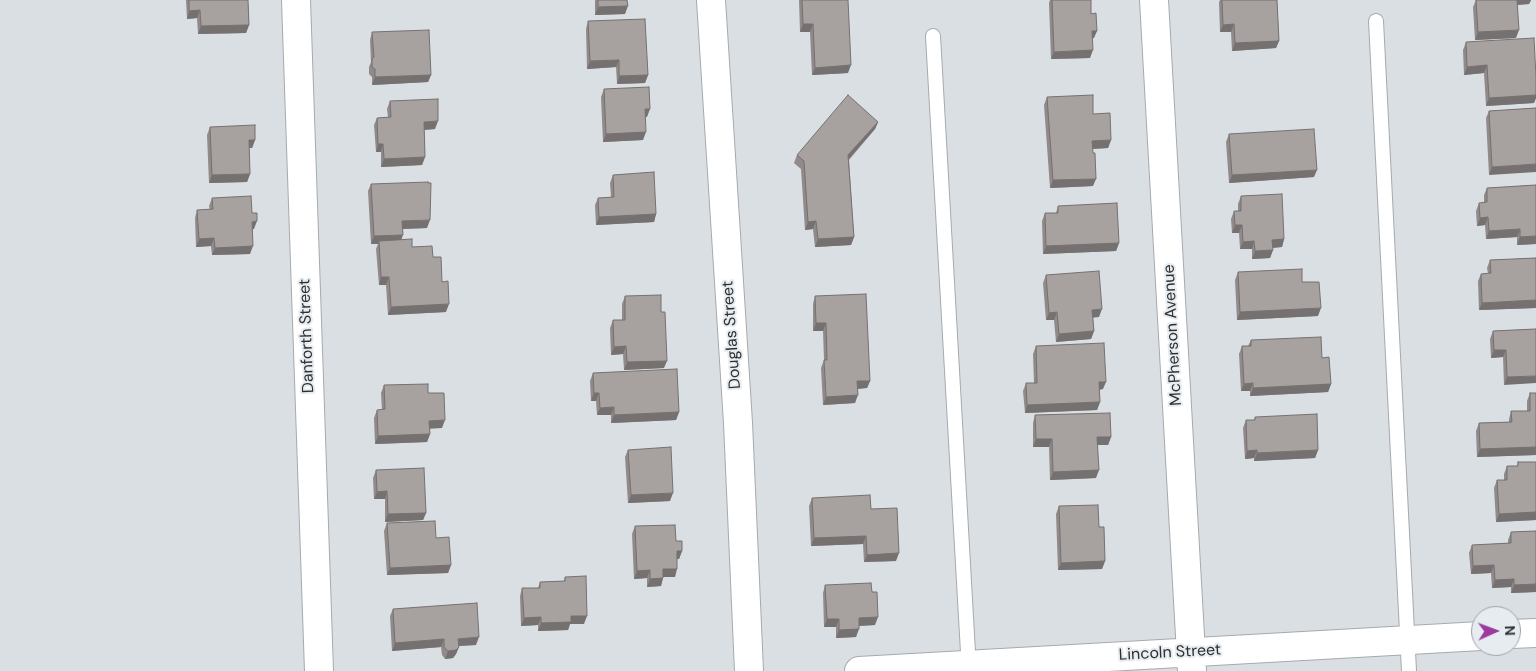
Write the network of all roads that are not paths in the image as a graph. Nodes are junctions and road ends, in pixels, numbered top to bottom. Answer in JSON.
{"nodes":[{"id":1,"x":296,"y":0,"type":"edge"},
{"id":2,"x":711,"y":0,"type":"edge"},
{"id":3,"x":1154,"y":0,"type":"edge"},
{"id":4,"x":1376,"y":21,"type":"dead end"},
{"id":5,"x":933,"y":36,"type":"dead end"},
{"id":6,"x":1536,"y":633,"type":"edge"},
{"id":7,"x":1521,"y":634,"type":"edge"},
{"id":8,"x":1471,"y":637,"type":"edge"},
{"id":9,"x":1408,"y":640,"type":"junction"},
{"id":10,"x":1191,"y":662,"type":"edge"},
{"id":11,"x":969,"y":668,"type":"edge"},
{"id":12,"x":319,"y":671,"type":"edge"},
{"id":13,"x":749,"y":671,"type":"edge"},
{"id":14,"x":859,"y":671,"type":"edge"},
{"id":15,"x":1409,"y":671,"type":"edge"}],
"edges":[{"from":1,"to":12,"type":"street","name":"Danforth Street"},
{"from":2,"to":13,"type":"street","name":"Douglas Street"},
{"from":3,"to":10,"type":"street","name":"McPherson Avenue"},
{"from":4,"to":9,"type":"lane"},
{"from":5,"to":11,"type":"lane"},
{"from":6,"to":7,"type":"street"},
{"from":8,"to":9,"type":"street","name":"Lincoln Street"},
{"from":9,"to":10,"type":"street","name":"Lincoln Street"},
{"from":9,"to":15,"type":"lane"},
{"from":10,"to":11,"type":"street","name":"Lincoln Street"},
{"from":11,"to":14,"type":"street","name":"Lincoln Street"}]}
